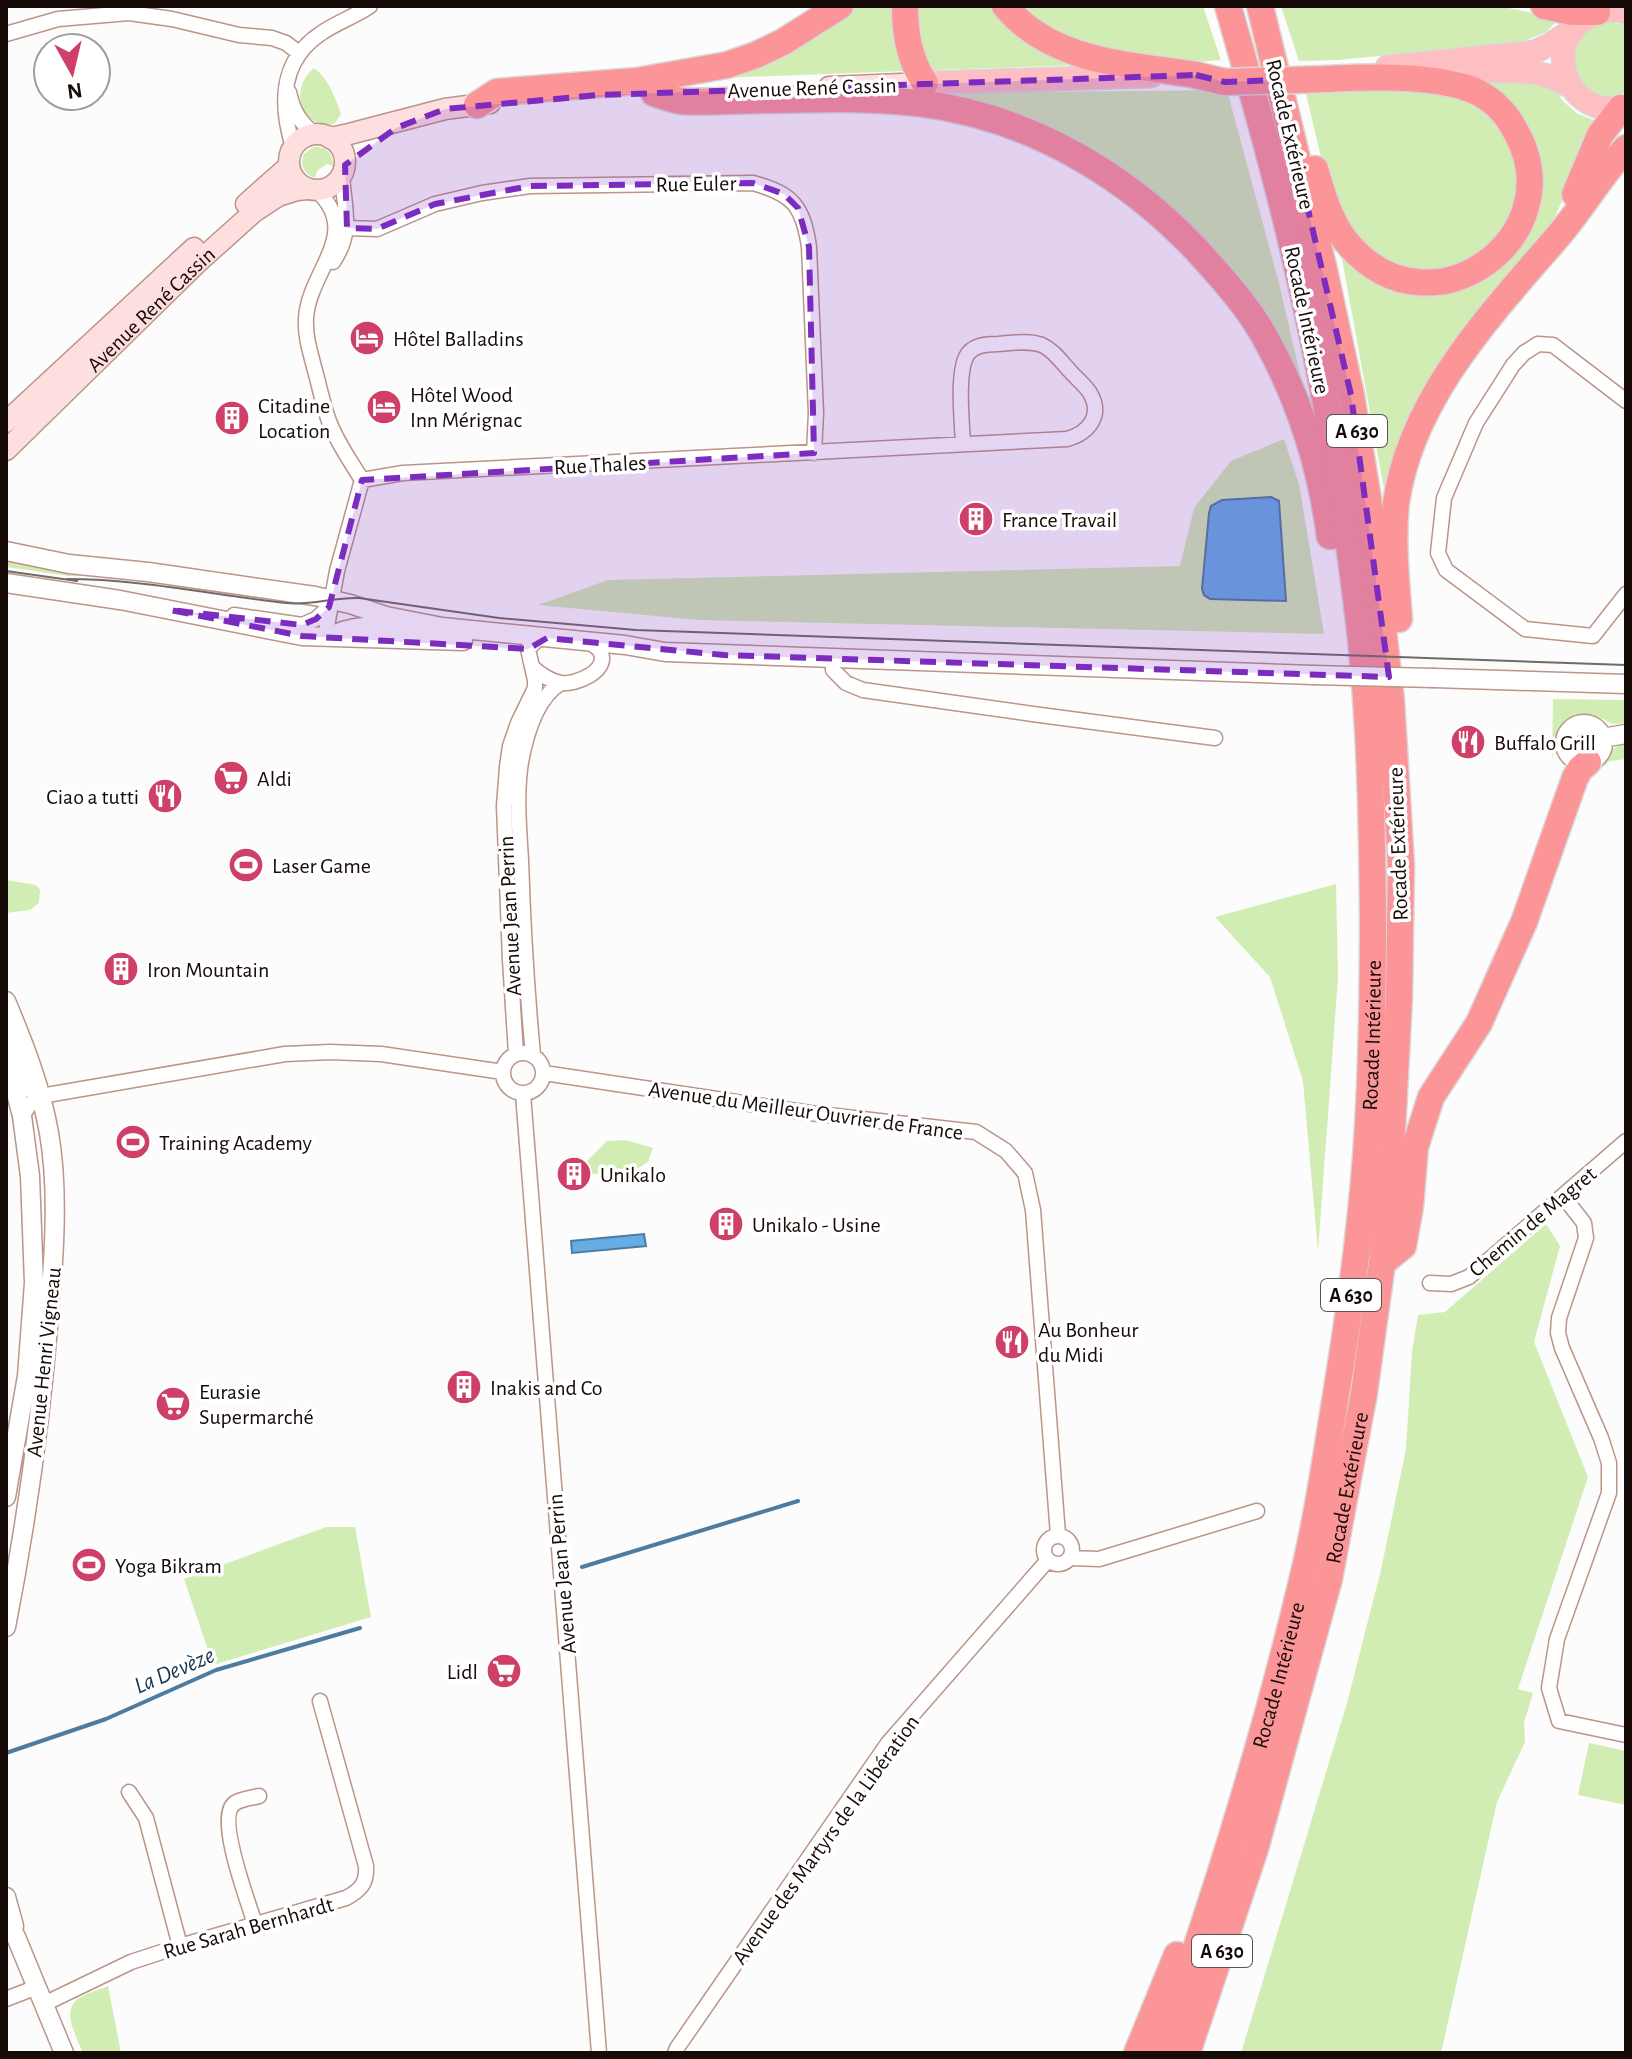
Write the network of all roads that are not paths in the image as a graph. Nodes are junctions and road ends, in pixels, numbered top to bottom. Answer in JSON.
{"nodes":[{"id":1,"x":370,"y":6,"type":"edge"},
{"id":2,"x":840,"y":6,"type":"edge"},
{"id":3,"x":905,"y":6,"type":"edge"},
{"id":4,"x":1005,"y":6,"type":"edge"},
{"id":5,"x":1216,"y":6,"type":"edge"},
{"id":6,"x":1228,"y":6,"type":"edge"},
{"id":7,"x":1544,"y":6,"type":"edge"},
{"id":8,"x":1261,"y":8,"type":"edge"},
{"id":9,"x":1610,"y":10,"type":"edge"},
{"id":10,"x":1571,"y":31,"type":"junction"},
{"id":11,"x":6,"y":34,"type":"edge"},
{"id":12,"x":299,"y":53,"type":"junction"},
{"id":13,"x":1409,"y":66,"type":"junction"},
{"id":14,"x":1326,"y":74,"type":"junction"},
{"id":15,"x":1196,"y":75,"type":"junction"},
{"id":16,"x":289,"y":76,"type":"junction"},
{"id":17,"x":925,"y":83,"type":"junction"},
{"id":18,"x":1571,"y":87,"type":"junction"},
{"id":19,"x":654,"y":93,"type":"junction"},
{"id":20,"x":477,"y":105,"type":"junction"},
{"id":21,"x":1623,"y":107,"type":"edge"},
{"id":22,"x":429,"y":112,"type":"junction"},
{"id":23,"x":323,"y":136,"type":"junction"},
{"id":24,"x":1626,"y":148,"type":"edge"},
{"id":25,"x":291,"y":157,"type":"junction"},
{"id":26,"x":344,"y":170,"type":"junction"},
{"id":27,"x":1274,"y":171,"type":"junction"},
{"id":28,"x":312,"y":189,"type":"junction"},
{"id":29,"x":347,"y":228,"type":"junction"},
{"id":30,"x":1548,"y":248,"type":"junction"},
{"id":31,"x":317,"y":281,"type":"junction"},
{"id":32,"x":1626,"y":401,"type":"edge"},
{"id":33,"x":6,"y":422,"type":"edge"},
{"id":34,"x":963,"y":444,"type":"junction"},
{"id":35,"x":6,"y":450,"type":"edge"},
{"id":36,"x":814,"y":453,"type":"junction"},
{"id":37,"x":362,"y":480,"type":"junction"},
{"id":38,"x":6,"y":551,"type":"edge"},
{"id":39,"x":6,"y":583,"type":"edge"},
{"id":40,"x":1626,"y":594,"type":"edge"},
{"id":41,"x":330,"y":603,"type":"junction"},
{"id":42,"x":170,"y":610,"type":"junction"},
{"id":43,"x":442,"y":627,"type":"junction"},
{"id":44,"x":325,"y":637,"type":"junction"},
{"id":45,"x":547,"y":638,"type":"junction"},
{"id":46,"x":596,"y":648,"type":"junction"},
{"id":47,"x":530,"y":658,"type":"junction"},
{"id":48,"x":833,"y":659,"type":"junction"},
{"id":49,"x":561,"y":683,"type":"junction"},
{"id":50,"x":1626,"y":684,"type":"edge"},
{"id":51,"x":1366,"y":702,"type":"junction"},
{"id":52,"x":1626,"y":734,"type":"edge"},
{"id":53,"x":1215,"y":738,"type":"dead end"},
{"id":54,"x":1602,"y":738,"type":"junction"},
{"id":55,"x":1588,"y":762,"type":"junction"},
{"id":56,"x":513,"y":773,"type":"junction"},
{"id":57,"x":1401,"y":865,"type":"junction"},
{"id":58,"x":6,"y":1001,"type":"edge"},
{"id":59,"x":6,"y":1037,"type":"edge"},
{"id":60,"x":516,"y":1054,"type":"junction"},
{"id":61,"x":533,"y":1055,"type":"junction"},
{"id":62,"x":6,"y":1056,"type":"edge"},
{"id":63,"x":503,"y":1072,"type":"junction"},
{"id":64,"x":544,"y":1073,"type":"junction"},
{"id":65,"x":523,"y":1094,"type":"junction"},
{"id":66,"x":41,"y":1096,"type":"junction"},
{"id":67,"x":22,"y":1116,"type":"junction"},
{"id":68,"x":1626,"y":1141,"type":"edge"},
{"id":69,"x":1563,"y":1196,"type":"junction"},
{"id":70,"x":1382,"y":1263,"type":"junction"},
{"id":71,"x":1430,"y":1283,"type":"dead end"},
{"id":72,"x":22,"y":1412,"type":"edge"},
{"id":73,"x":6,"y":1497,"type":"edge"},
{"id":74,"x":1257,"y":1511,"type":"dead end"},
{"id":75,"x":1058,"y":1535,"type":"junction"},
{"id":76,"x":1070,"y":1558,"type":"junction"},
{"id":77,"x":1048,"y":1560,"type":"junction"},
{"id":78,"x":6,"y":1627,"type":"edge"},
{"id":79,"x":320,"y":1701,"type":"dead end"},
{"id":80,"x":1626,"y":1735,"type":"edge"},
{"id":81,"x":129,"y":1792,"type":"dead end"},
{"id":82,"x":259,"y":1796,"type":"dead end"},
{"id":83,"x":1255,"y":1849,"type":"junction"},
{"id":84,"x":1221,"y":1873,"type":"junction"},
{"id":85,"x":6,"y":1897,"type":"edge"},
{"id":86,"x":6,"y":1916,"type":"edge"},
{"id":87,"x":255,"y":1924,"type":"junction"},
{"id":88,"x":16,"y":1937,"type":"junction"},
{"id":89,"x":180,"y":1946,"type":"junction"},
{"id":90,"x":40,"y":1996,"type":"junction"},
{"id":91,"x":6,"y":1999,"type":"edge"},
{"id":92,"x":1140,"y":2045,"type":"edge"},
{"id":93,"x":64,"y":2053,"type":"edge"},
{"id":94,"x":599,"y":2053,"type":"edge"},
{"id":95,"x":675,"y":2053,"type":"edge"},
{"id":96,"x":1160,"y":2053,"type":"edge"},
{"id":97,"x":1187,"y":2053,"type":"edge"},
{"id":98,"x":1205,"y":2053,"type":"edge"}],
"edges":[{"from":1,"to":12,"type":"street"},
{"from":2,"to":20,"type":"highway"},
{"from":3,"to":17,"type":"highway"},
{"from":4,"to":15,"type":"highway"},
{"from":5,"to":27,"type":"highway"},
{"from":6,"to":27,"type":"highway","name":"Rocade Intérieure","number":"A 630"},
{"from":7,"to":9,"type":"highway"},
{"from":8,"to":14,"type":"highway"},
{"from":8,"to":57,"type":"highway","name":"Rocade Extérieure","number":"A 630"},
{"from":9,"to":10,"type":"main road"},
{"from":10,"to":13,"type":"main road"},
{"from":10,"to":18,"type":"main road"},
{"from":11,"to":12,"type":"street"},
{"from":12,"to":16,"type":"street"},
{"from":13,"to":14,"type":"main road"},
{"from":13,"to":18,"type":"main road"},
{"from":14,"to":15,"type":"highway","bridge":true},
{"from":15,"to":17,"type":"main road","name":"Avenue René Cassin"},
{"from":16,"to":23,"type":"street"},
{"from":16,"to":25,"type":"street"},
{"from":17,"to":19,"type":"main road","name":"Avenue René Cassin"},
{"from":18,"to":21,"type":"main road"},
{"from":19,"to":20,"type":"main road","name":"Avenue René Cassin"},
{"from":19,"to":51,"type":"highway"},
{"from":20,"to":22,"type":"main road","name":"Avenue René Cassin"},
{"from":21,"to":30,"type":"highway"},
{"from":22,"to":23,"type":"main road","name":"Avenue René Cassin"},
{"from":22,"to":26,"type":"main road","name":"Avenue René Cassin"},
{"from":23,"to":25,"type":"main road"},
{"from":23,"to":26,"type":"main road"},
{"from":24,"to":30,"type":"highway"},
{"from":25,"to":28,"type":"main road"},
{"from":25,"to":33,"type":"main road","name":"Avenue René Cassin"},
{"from":26,"to":28,"type":"main road"},
{"from":26,"to":29,"type":"street"},
{"from":27,"to":51,"type":"highway","name":"Rocade Intérieure","number":"A 630"},
{"from":28,"to":31,"type":"street"},
{"from":28,"to":35,"type":"main road","name":"Avenue René Cassin"},
{"from":29,"to":31,"type":"street"},
{"from":29,"to":36,"type":"street","name":"Rue Euler"},
{"from":30,"to":57,"type":"highway"},
{"from":31,"to":37,"type":"street"},
{"from":32,"to":40,"type":"street"},
{"from":34,"to":34,"type":"street","name":"Rue Thales"},
{"from":34,"to":36,"type":"street","name":"Rue Thales"},
{"from":36,"to":37,"type":"street","name":"Rue Thales"},
{"from":37,"to":41,"type":"street"},
{"from":38,"to":41,"type":"street"},
{"from":39,"to":42,"type":"street"},
{"from":41,"to":42,"type":"street"},
{"from":41,"to":43,"type":"street"},
{"from":41,"to":44,"type":"street"},
{"from":42,"to":44,"type":"street"},
{"from":43,"to":44,"type":"street"},
{"from":43,"to":45,"type":"street"},
{"from":44,"to":47,"type":"street"},
{"from":45,"to":46,"type":"street"},
{"from":45,"to":47,"type":"street"},
{"from":46,"to":47,"type":"street"},
{"from":46,"to":48,"type":"street"},
{"from":46,"to":49,"type":"street","name":"Avenue Jean Perrin"},
{"from":47,"to":49,"type":"street"},
{"from":47,"to":56,"type":"street","name":"Avenue Jean Perrin"},
{"from":48,"to":50,"type":"street","bridge":true},
{"from":48,"to":53,"type":"street"},
{"from":49,"to":56,"type":"street","name":"Avenue Jean Perrin"},
{"from":51,"to":84,"type":"highway","name":"Rocade Intérieure","number":"A 630"},
{"from":52,"to":54,"type":"street"},
{"from":54,"to":55,"type":"street"},
{"from":54,"to":55,"type":"street"},
{"from":55,"to":70,"type":"highway"},
{"from":56,"to":60,"type":"street","name":"Avenue Jean Perrin"},
{"from":56,"to":61,"type":"street","name":"Avenue Jean Perrin"},
{"from":57,"to":70,"type":"highway","name":"Rocade Extérieure","number":"A 630"},
{"from":58,"to":66,"type":"street","name":"Avenue Henri Vigneau"},
{"from":59,"to":66,"type":"street","name":"Avenue Henri Vigneau"},
{"from":60,"to":61,"type":"street"},
{"from":60,"to":63,"type":"street"},
{"from":61,"to":64,"type":"street"},
{"from":62,"to":67,"type":"street","name":"Avenue Henri Vigneau"},
{"from":63,"to":65,"type":"street"},
{"from":63,"to":66,"type":"street"},
{"from":64,"to":65,"type":"street"},
{"from":64,"to":75,"type":"street","name":"Avenue du Meilleur Ouvrier de France"},
{"from":65,"to":94,"type":"street","name":"Avenue Jean Perrin"},
{"from":66,"to":67,"type":"street"},
{"from":66,"to":72,"type":"street","name":"Avenue Henri Vigneau"},
{"from":67,"to":72,"type":"street","name":"Avenue Henri Vigneau"},
{"from":68,"to":69,"type":"street","name":"Chemin de Magret"},
{"from":69,"to":71,"type":"street","name":"Chemin de Magret"},
{"from":69,"to":80,"type":"street"},
{"from":70,"to":83,"type":"highway","name":"Rocade Extérieure","number":"A 630"},
{"from":72,"to":73,"type":"street","name":"Avenue Henri Vigneau"},
{"from":72,"to":78,"type":"street","name":"Avenue Henri Vigneau"},
{"from":74,"to":76,"type":"street"},
{"from":75,"to":76,"type":"street"},
{"from":75,"to":77,"type":"street"},
{"from":76,"to":77,"type":"street"},
{"from":77,"to":95,"type":"street","name":"Avenue des Martyrs de la Libération"},
{"from":79,"to":87,"type":"street","name":"Rue Sarah Bernhardt"},
{"from":81,"to":89,"type":"street"},
{"from":82,"to":87,"type":"street"},
{"from":83,"to":97,"type":"highway","name":"Rocade Extérieure","number":"A 630"},
{"from":83,"to":98,"type":"highway"},
{"from":84,"to":92,"type":"highway"},
{"from":84,"to":96,"type":"highway","name":"Rocade Intérieure","number":"A 630"},
{"from":85,"to":88,"type":"street"},
{"from":86,"to":88,"type":"street"},
{"from":87,"to":89,"type":"street","name":"Rue Sarah Bernhardt"},
{"from":88,"to":90,"type":"street"},
{"from":89,"to":90,"type":"street","name":"Rue Sarah Bernhardt"},
{"from":90,"to":91,"type":"street","name":"Rue Sarah Bernhardt"},
{"from":90,"to":93,"type":"street"}]}
